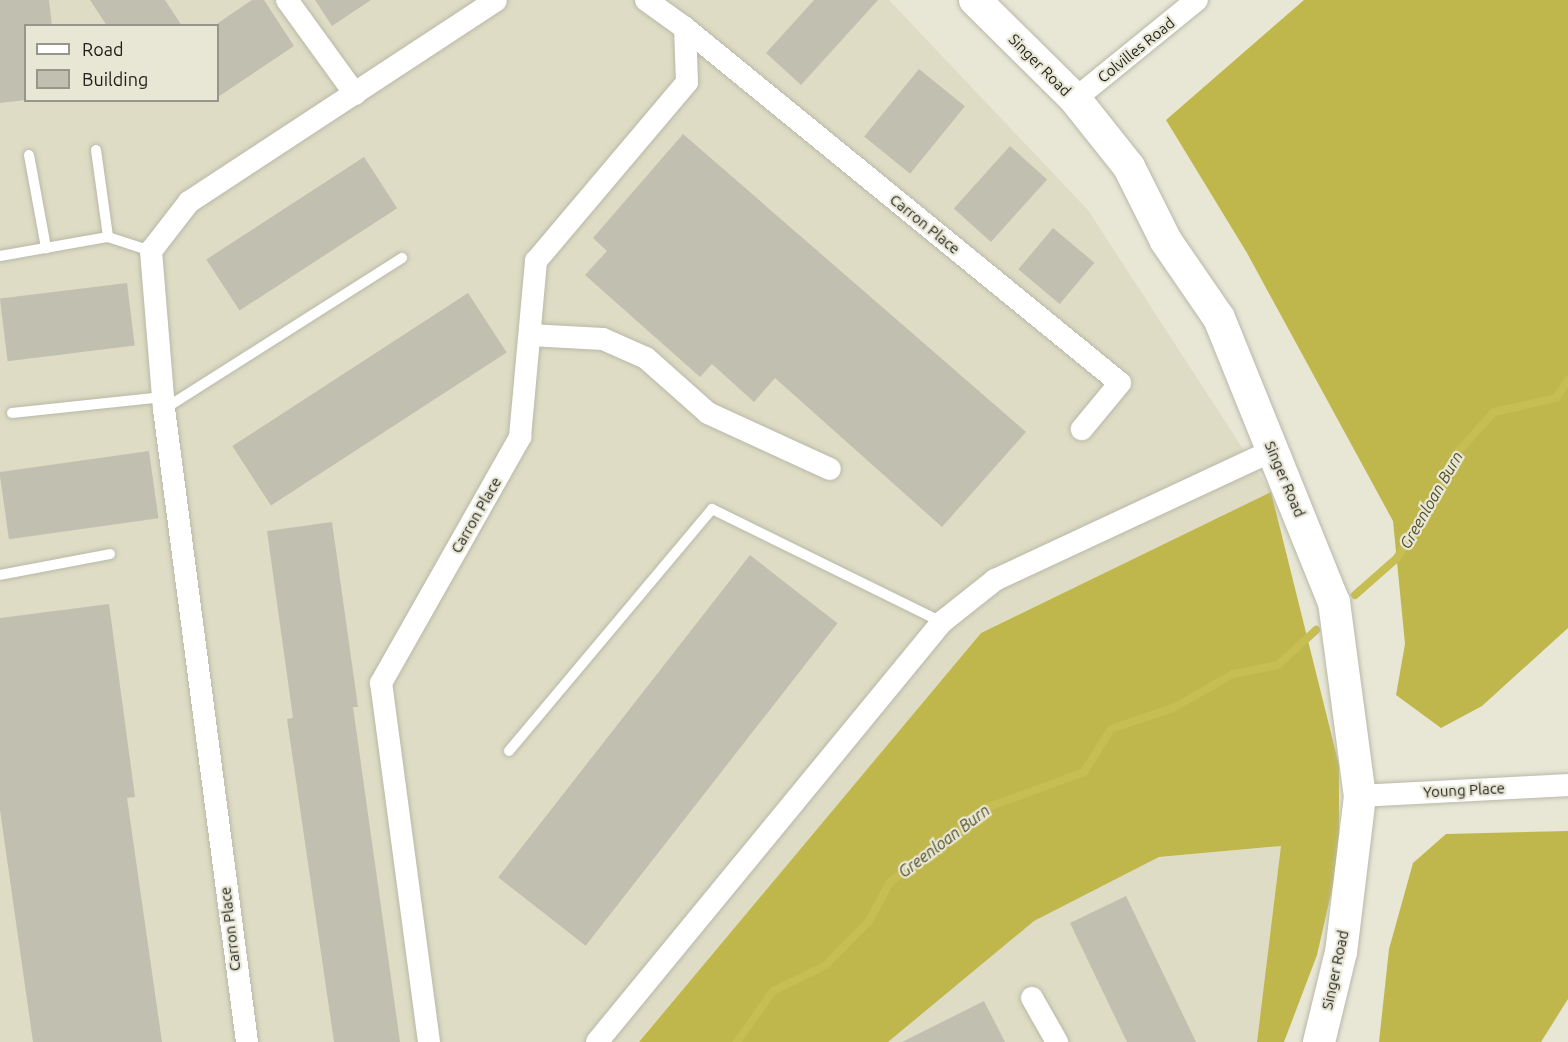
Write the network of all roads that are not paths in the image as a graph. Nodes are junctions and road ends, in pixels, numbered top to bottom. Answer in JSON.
{"nodes":[{"id":1,"x":287,"y":0,"type":"edge"},
{"id":2,"x":496,"y":0,"type":"edge"},
{"id":3,"x":646,"y":0,"type":"edge"},
{"id":4,"x":975,"y":0,"type":"edge"},
{"id":5,"x":1197,"y":0,"type":"edge"},
{"id":6,"x":685,"y":28,"type":"junction"},
{"id":7,"x":355,"y":94,"type":"junction"},
{"id":8,"x":1075,"y":99,"type":"junction"},
{"id":9,"x":96,"y":150,"type":"dead end"},
{"id":10,"x":28,"y":155,"type":"dead end"},
{"id":11,"x":108,"y":237,"type":"junction"},
{"id":12,"x":46,"y":248,"type":"junction"},
{"id":13,"x":151,"y":251,"type":"junction"},
{"id":14,"x":0,"y":256,"type":"edge"},
{"id":15,"x":402,"y":258,"type":"dead end"},
{"id":16,"x":530,"y":335,"type":"junction"},
{"id":17,"x":163,"y":403,"type":"junction"},
{"id":18,"x":12,"y":413,"type":"dead end"},
{"id":19,"x":1082,"y":429,"type":"dead end"},
{"id":20,"x":1272,"y":451,"type":"junction"},
{"id":21,"x":830,"y":469,"type":"dead end"},
{"id":22,"x":110,"y":554,"type":"dead end"},
{"id":23,"x":0,"y":575,"type":"edge"},
{"id":24,"x":942,"y":622,"type":"junction"},
{"id":25,"x":509,"y":751,"type":"dead end"},
{"id":26,"x":1568,"y":784,"type":"edge"},
{"id":27,"x":1360,"y":796,"type":"junction"},
{"id":28,"x":1032,"y":998,"type":"dead end"},
{"id":29,"x":248,"y":1042,"type":"edge"},
{"id":30,"x":429,"y":1042,"type":"edge"},
{"id":31,"x":597,"y":1042,"type":"edge"},
{"id":32,"x":1057,"y":1042,"type":"edge"},
{"id":33,"x":1319,"y":1042,"type":"edge"}],
"edges":[{"from":1,"to":7,"type":"street"},
{"from":2,"to":7,"type":"street"},
{"from":3,"to":6,"type":"street","name":"Carron Place"},
{"from":4,"to":8,"type":"street","name":"Singer Road"},
{"from":5,"to":8,"type":"street","name":"Colvilles Road"},
{"from":6,"to":16,"type":"street","name":"Carron Place"},
{"from":6,"to":19,"type":"street","name":"Carron Place"},
{"from":7,"to":13,"type":"street"},
{"from":8,"to":20,"type":"street","name":"Singer Road"},
{"from":9,"to":11,"type":"lane"},
{"from":10,"to":12,"type":"lane"},
{"from":11,"to":12,"type":"lane"},
{"from":11,"to":13,"type":"lane"},
{"from":12,"to":14,"type":"lane"},
{"from":13,"to":17,"type":"street","name":"Carron Place"},
{"from":15,"to":17,"type":"lane"},
{"from":16,"to":21,"type":"street"},
{"from":16,"to":30,"type":"street","name":"Carron Place"},
{"from":17,"to":18,"type":"lane"},
{"from":17,"to":29,"type":"street","name":"Carron Place"},
{"from":20,"to":24,"type":"street"},
{"from":20,"to":27,"type":"street","name":"Singer Road"},
{"from":22,"to":23,"type":"lane"},
{"from":24,"to":25,"type":"lane"},
{"from":24,"to":31,"type":"street"},
{"from":26,"to":27,"type":"street","name":"Young Place"},
{"from":27,"to":33,"type":"street","name":"Singer Road"},
{"from":28,"to":32,"type":"street"}]}
